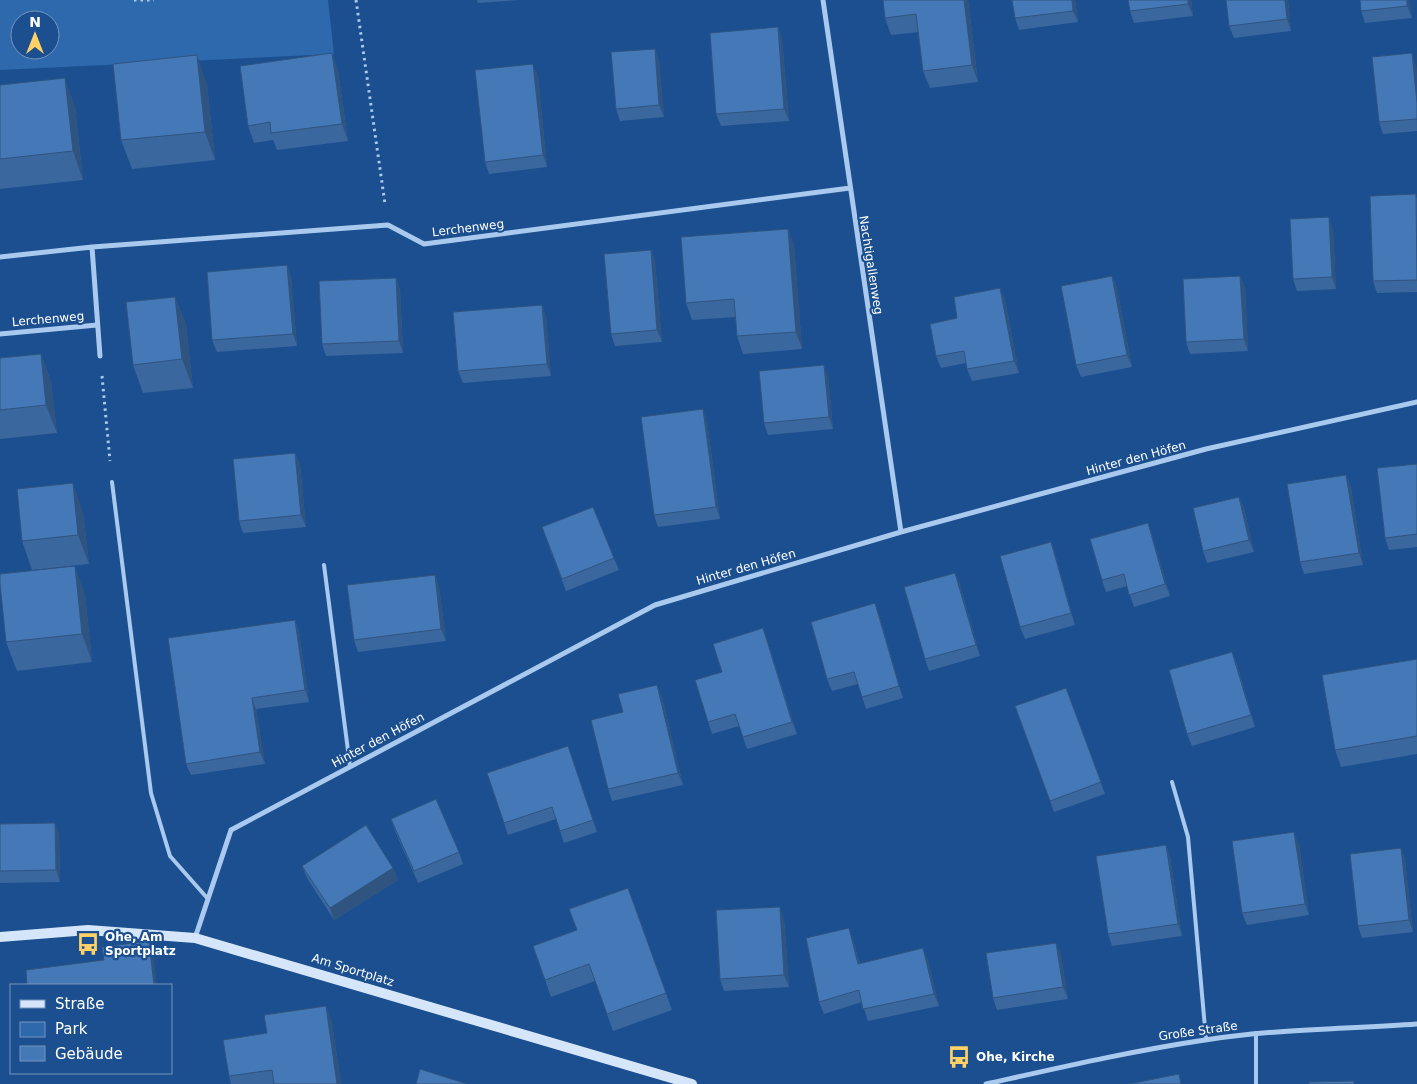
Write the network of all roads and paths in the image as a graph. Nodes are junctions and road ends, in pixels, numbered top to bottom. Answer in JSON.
{"nodes":[{"id":1,"x":134,"y":0,"type":"edge"},
{"id":2,"x":154,"y":0,"type":"edge"},
{"id":3,"x":356,"y":0,"type":"edge"},
{"id":4,"x":823,"y":0,"type":"edge"},
{"id":5,"x":850,"y":188,"type":"junction"},
{"id":6,"x":388,"y":225,"type":"junction"},
{"id":7,"x":92,"y":247,"type":"junction"},
{"id":8,"x":0,"y":257,"type":"edge"},
{"id":9,"x":97,"y":325,"type":"junction"},
{"id":10,"x":0,"y":334,"type":"edge"},
{"id":11,"x":100,"y":356,"type":"joint"},
{"id":12,"x":1417,"y":402,"type":"edge"},
{"id":13,"x":112,"y":482,"type":"joint"},
{"id":14,"x":901,"y":532,"type":"junction"},
{"id":15,"x":324,"y":565,"type":"dead end"},
{"id":16,"x":350,"y":766,"type":"junction"},
{"id":17,"x":1172,"y":782,"type":"dead end"},
{"id":18,"x":208,"y":899,"type":"junction"},
{"id":19,"x":0,"y":937,"type":"edge"},
{"id":20,"x":195,"y":938,"type":"junction"},
{"id":21,"x":1417,"y":1024,"type":"edge"},
{"id":22,"x":1256,"y":1033,"type":"junction"},
{"id":23,"x":1206,"y":1039,"type":"junction"},
{"id":24,"x":692,"y":1084,"type":"edge"},
{"id":25,"x":986,"y":1084,"type":"edge"},
{"id":26,"x":1256,"y":1084,"type":"edge"}],
"edges":[{"from":1,"to":2,"type":"path"},
{"from":3,"to":6,"type":"path"},
{"from":4,"to":5,"type":"street","name":"Nachtigallenweg"},
{"from":5,"to":6,"type":"street","name":"Lerchenweg"},
{"from":5,"to":14,"type":"street","name":"Nachtigallenweg"},
{"from":6,"to":7,"type":"street"},
{"from":7,"to":8,"type":"street"},
{"from":7,"to":9,"type":"street","name":"Lerchenweg"},
{"from":9,"to":10,"type":"street","name":"Lerchenweg"},
{"from":9,"to":11,"type":"street","name":"Lerchenweg"},
{"from":11,"to":13,"type":"path"},
{"from":12,"to":14,"type":"street","name":"Hinter den Höfen"},
{"from":13,"to":18,"type":"lane"},
{"from":14,"to":16,"type":"street","name":"Hinter den Höfen"},
{"from":15,"to":16,"type":"lane"},
{"from":16,"to":18,"type":"street","name":"Hinter den Höfen"},
{"from":17,"to":23,"type":"lane"},
{"from":18,"to":20,"type":"street","name":"Hinter den Höfen"},
{"from":19,"to":20,"type":"street","name":"Am Sportplatz"},
{"from":20,"to":24,"type":"street","name":"Am Sportplatz"},
{"from":21,"to":22,"type":"street","name":"Große Straße"},
{"from":22,"to":23,"type":"street","name":"Große Straße"},
{"from":22,"to":26,"type":"lane"},
{"from":23,"to":25,"type":"street","name":"Große Straße"}]}
